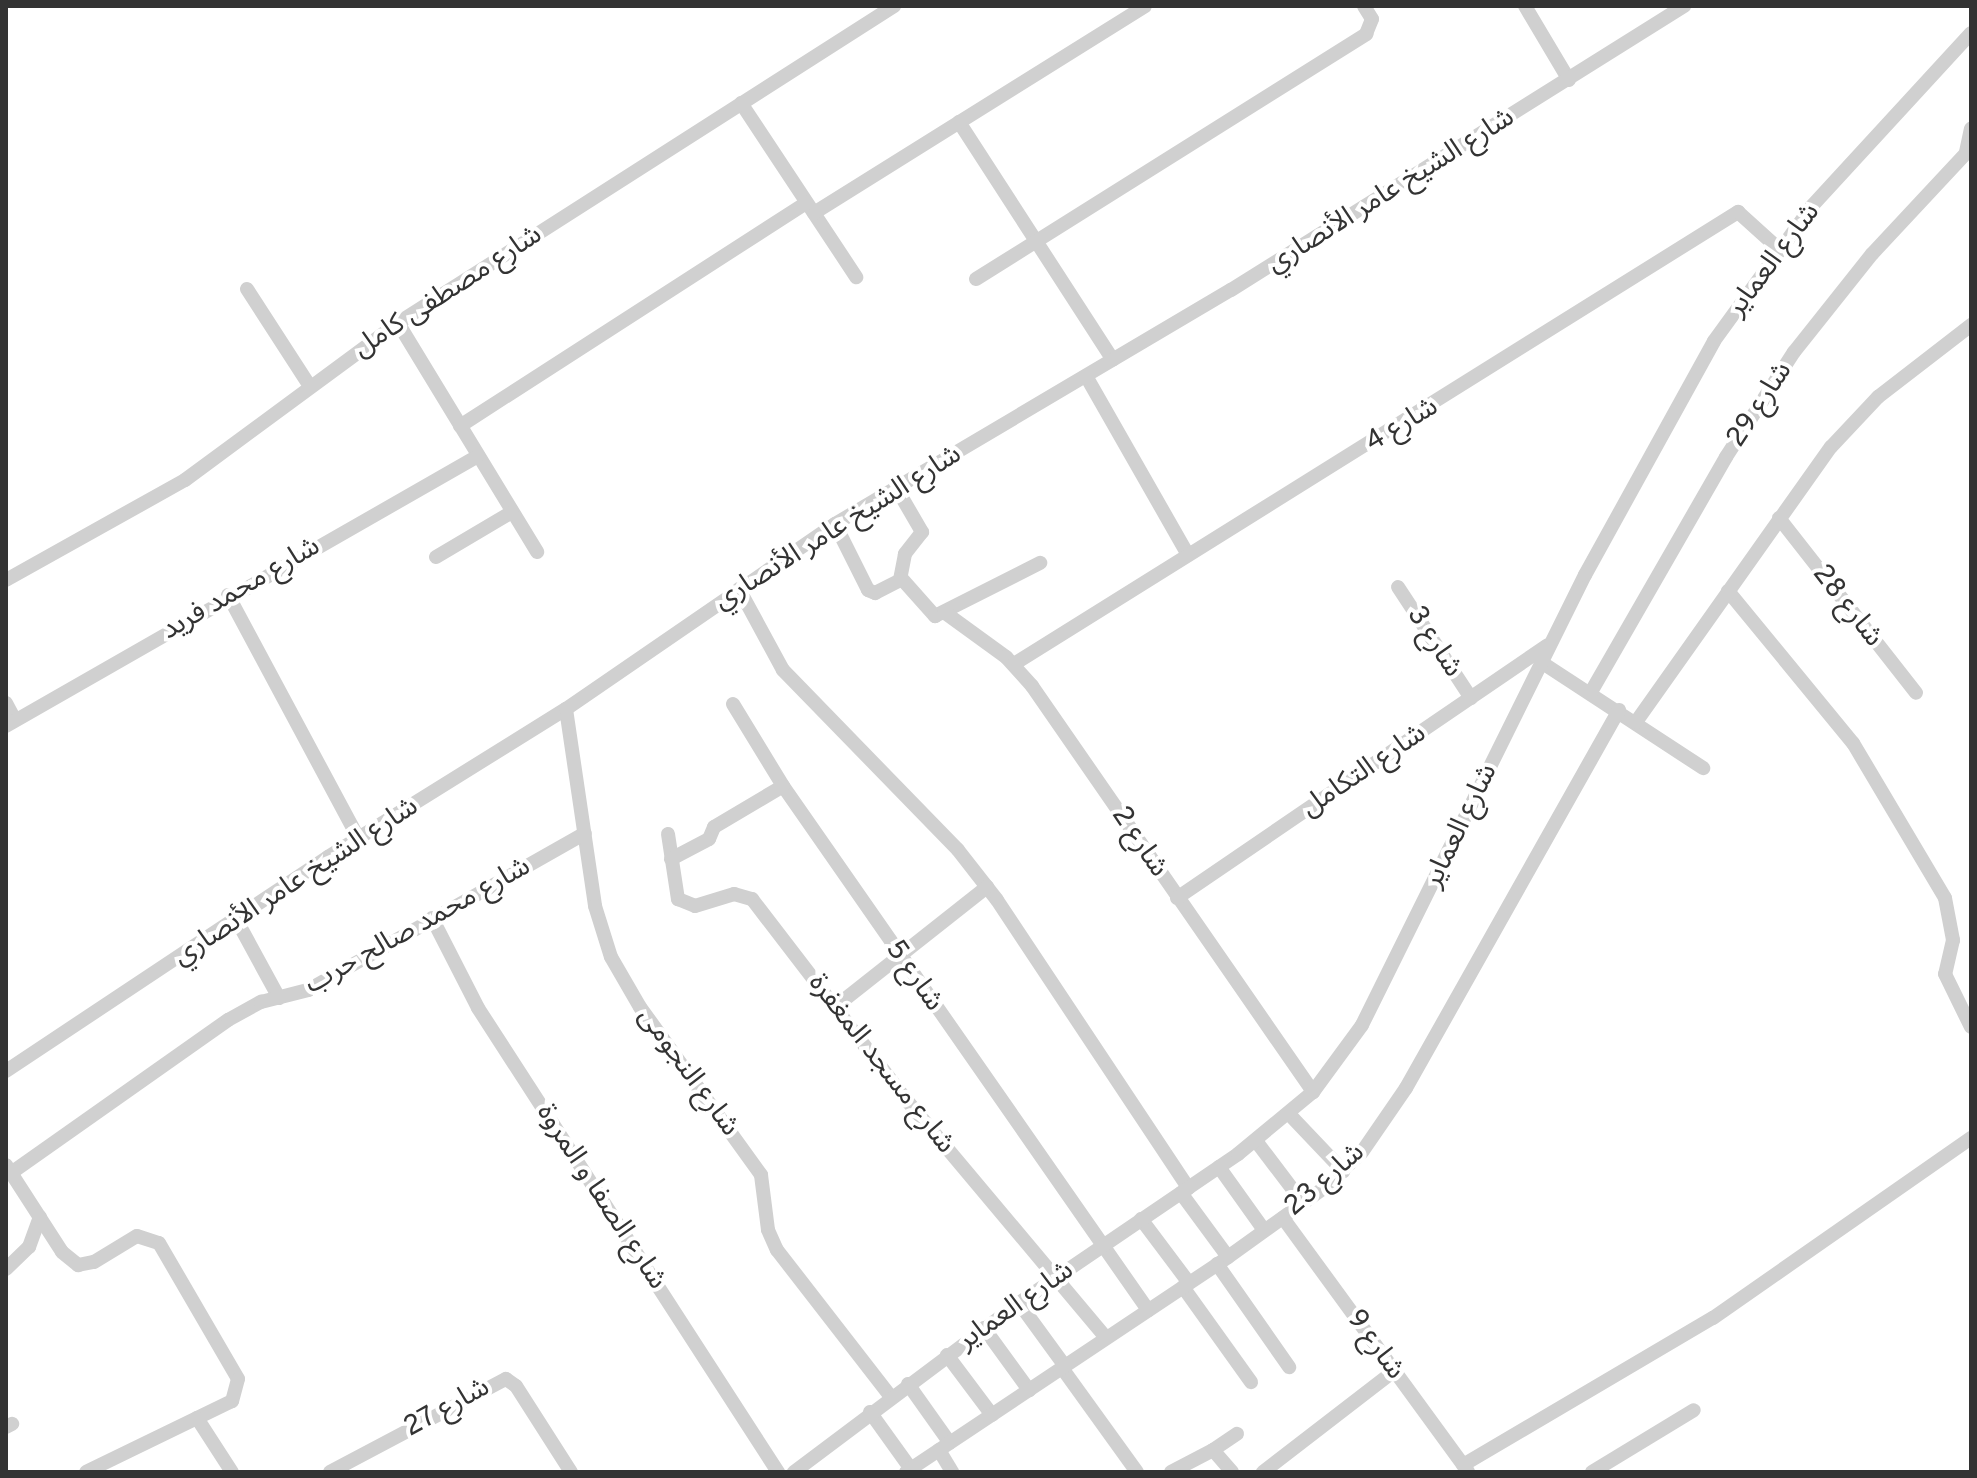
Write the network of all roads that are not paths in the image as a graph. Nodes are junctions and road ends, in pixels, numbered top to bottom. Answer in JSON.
{"nodes":[{"id":1,"x":894,"y":6,"type":"edge"},
{"id":2,"x":1145,"y":6,"type":"edge"},
{"id":3,"x":1364,"y":6,"type":"edge"},
{"id":4,"x":1525,"y":6,"type":"edge"},
{"id":5,"x":1684,"y":6,"type":"edge"},
{"id":6,"x":1971,"y":33,"type":"edge"},
{"id":7,"x":1569,"y":80,"type":"junction"},
{"id":8,"x":741,"y":103,"type":"junction"},
{"id":9,"x":959,"y":122,"type":"junction"},
{"id":10,"x":1971,"y":129,"type":"edge"},
{"id":11,"x":1969,"y":150,"type":"edge"},
{"id":12,"x":810,"y":208,"type":"junction"},
{"id":13,"x":1037,"y":242,"type":"junction"},
{"id":14,"x":1779,"y":249,"type":"junction"},
{"id":15,"x":856,"y":277,"type":"dead end"},
{"id":16,"x":976,"y":279,"type":"dead end"},
{"id":17,"x":247,"y":289,"type":"dead end"},
{"id":18,"x":398,"y":323,"type":"junction"},
{"id":19,"x":1971,"y":325,"type":"edge"},
{"id":20,"x":1113,"y":360,"type":"junction"},
{"id":21,"x":1086,"y":376,"type":"junction"},
{"id":22,"x":309,"y":385,"type":"junction"},
{"id":23,"x":460,"y":426,"type":"junction"},
{"id":24,"x":478,"y":456,"type":"junction"},
{"id":25,"x":897,"y":489,"type":"junction"},
{"id":26,"x":512,"y":512,"type":"junction"},
{"id":27,"x":1779,"y":518,"type":"junction"},
{"id":28,"x":835,"y":524,"type":"junction"},
{"id":29,"x":537,"y":552,"type":"dead end"},
{"id":30,"x":1188,"y":555,"type":"junction"},
{"id":31,"x":436,"y":557,"type":"dead end"},
{"id":32,"x":1040,"y":563,"type":"dead end"},
{"id":33,"x":900,"y":579,"type":"junction"},
{"id":34,"x":6,"y":580,"type":"edge"},
{"id":35,"x":1398,"y":587,"type":"dead end"},
{"id":36,"x":739,"y":589,"type":"junction"},
{"id":37,"x":1728,"y":591,"type":"junction"},
{"id":38,"x":228,"y":595,"type":"junction"},
{"id":39,"x":944,"y":612,"type":"junction"},
{"id":40,"x":1550,"y":643,"type":"junction"},
{"id":41,"x":1541,"y":662,"type":"junction"},
{"id":42,"x":1014,"y":664,"type":"junction"},
{"id":43,"x":1591,"y":692,"type":"junction"},
{"id":44,"x":1916,"y":693,"type":"dead end"},
{"id":45,"x":1471,"y":698,"type":"junction"},
{"id":46,"x":6,"y":703,"type":"edge"},
{"id":47,"x":733,"y":704,"type":"dead end"},
{"id":48,"x":566,"y":709,"type":"junction"},
{"id":49,"x":1619,"y":710,"type":"junction"},
{"id":50,"x":1636,"y":722,"type":"junction"},
{"id":51,"x":11,"y":723,"type":"edge"},
{"id":52,"x":1703,"y":768,"type":"dead end"},
{"id":53,"x":783,"y":786,"type":"junction"},
{"id":54,"x":585,"y":833,"type":"junction"},
{"id":55,"x":668,"y":834,"type":"dead end"},
{"id":56,"x":359,"y":839,"type":"junction"},
{"id":57,"x":671,"y":859,"type":"junction"},
{"id":58,"x":987,"y":887,"type":"junction"},
{"id":59,"x":1177,"y":898,"type":"junction"},
{"id":60,"x":432,"y":918,"type":"junction"},
{"id":61,"x":236,"y":919,"type":"junction"},
{"id":62,"x":900,"y":957,"type":"junction"},
{"id":63,"x":279,"y":998,"type":"junction"},
{"id":64,"x":835,"y":1007,"type":"junction"},
{"id":65,"x":1971,"y":1027,"type":"edge"},
{"id":66,"x":6,"y":1071,"type":"edge"},
{"id":67,"x":1313,"y":1092,"type":"junction"},
{"id":68,"x":1289,"y":1114,"type":"junction"},
{"id":69,"x":1971,"y":1138,"type":"edge"},
{"id":70,"x":1256,"y":1141,"type":"junction"},
{"id":71,"x":1219,"y":1167,"type":"junction"},
{"id":72,"x":8,"y":1168,"type":"edge"},
{"id":73,"x":1343,"y":1171,"type":"junction"},
{"id":74,"x":1184,"y":1190,"type":"junction"},
{"id":75,"x":1303,"y":1203,"type":"junction"},
{"id":76,"x":40,"y":1217,"type":"junction"},
{"id":77,"x":1283,"y":1218,"type":"junction"},
{"id":78,"x":1141,"y":1219,"type":"junction"},
{"id":79,"x":1264,"y":1230,"type":"junction"},
{"id":80,"x":1102,"y":1245,"type":"junction"},
{"id":81,"x":1223,"y":1260,"type":"junction"},
{"id":82,"x":6,"y":1269,"type":"edge"},
{"id":83,"x":1057,"y":1277,"type":"junction"},
{"id":84,"x":1186,"y":1285,"type":"junction"},
{"id":85,"x":1019,"y":1303,"type":"junction"},
{"id":86,"x":1148,"y":1310,"type":"junction"},
{"id":87,"x":984,"y":1328,"type":"junction"},
{"id":88,"x":1106,"y":1338,"type":"junction"},
{"id":89,"x":947,"y":1355,"type":"junction"},
{"id":90,"x":1064,"y":1367,"type":"junction"},
{"id":91,"x":1289,"y":1367,"type":"dead end"},
{"id":92,"x":1394,"y":1371,"type":"junction"},
{"id":93,"x":1251,"y":1382,"type":"dead end"},
{"id":94,"x":908,"y":1384,"type":"junction"},
{"id":95,"x":1029,"y":1390,"type":"junction"},
{"id":96,"x":891,"y":1397,"type":"junction"},
{"id":97,"x":1694,"y":1410,"type":"dead end"},
{"id":98,"x":870,"y":1412,"type":"junction"},
{"id":99,"x":992,"y":1415,"type":"junction"},
{"id":100,"x":197,"y":1418,"type":"junction"},
{"id":101,"x":1237,"y":1434,"type":"dead end"},
{"id":102,"x":945,"y":1446,"type":"junction"},
{"id":103,"x":1213,"y":1450,"type":"junction"},
{"id":104,"x":1466,"y":1469,"type":"edge"},
{"id":105,"x":909,"y":1470,"type":"edge"},
{"id":106,"x":86,"y":1472,"type":"edge"},
{"id":107,"x":232,"y":1472,"type":"edge"},
{"id":108,"x":330,"y":1472,"type":"edge"},
{"id":109,"x":571,"y":1472,"type":"edge"},
{"id":110,"x":778,"y":1472,"type":"edge"},
{"id":111,"x":794,"y":1472,"type":"edge"},
{"id":112,"x":952,"y":1472,"type":"edge"},
{"id":113,"x":1137,"y":1472,"type":"edge"},
{"id":114,"x":1171,"y":1472,"type":"edge"},
{"id":115,"x":1232,"y":1472,"type":"edge"},
{"id":116,"x":1263,"y":1472,"type":"edge"},
{"id":117,"x":1592,"y":1472,"type":"edge"}],
"edges":[{"from":1,"to":8,"type":"street","name":"شارع مصطفى كامل"},
{"from":2,"to":9,"type":"street"},
{"from":3,"to":13,"type":"street"},
{"from":4,"to":7,"type":"street"},
{"from":5,"to":7,"type":"street","name":"شارع الشيخ عامر الأنصاري"},
{"from":6,"to":14,"type":"street","name":"شارع العماير"},
{"from":7,"to":20,"type":"street","name":"شارع الشيخ عامر الأنصاري"},
{"from":8,"to":12,"type":"street"},
{"from":8,"to":18,"type":"street","name":"شارع مصطفى كامل"},
{"from":9,"to":12,"type":"street"},
{"from":9,"to":13,"type":"street"},
{"from":10,"to":11,"type":"street"},
{"from":11,"to":43,"type":"street","name":"شارع 29"},
{"from":12,"to":15,"type":"street"},
{"from":12,"to":23,"type":"street"},
{"from":13,"to":16,"type":"street"},
{"from":13,"to":20,"type":"street"},
{"from":14,"to":30,"type":"street","name":"شارع 4"},
{"from":14,"to":40,"type":"street","name":"شارع العماير"},
{"from":17,"to":22,"type":"street"},
{"from":18,"to":22,"type":"street","name":"شارع مصطفى كامل"},
{"from":18,"to":23,"type":"street"},
{"from":19,"to":27,"type":"street"},
{"from":20,"to":21,"type":"street","name":"شارع الشيخ عامر الأنصاري"},
{"from":21,"to":25,"type":"street","name":"شارع الشيخ عامر الأنصاري"},
{"from":21,"to":30,"type":"street"},
{"from":22,"to":34,"type":"street","name":"شارع مصطفى كامل"},
{"from":23,"to":24,"type":"street"},
{"from":24,"to":26,"type":"street"},
{"from":24,"to":38,"type":"street","name":"شارع محمد فريد"},
{"from":25,"to":28,"type":"street","name":"شارع الشيخ عامر الأنصاري"},
{"from":25,"to":33,"type":"street"},
{"from":26,"to":29,"type":"street"},
{"from":26,"to":31,"type":"street"},
{"from":27,"to":37,"type":"street"},
{"from":27,"to":44,"type":"street","name":"شارع 28"},
{"from":28,"to":33,"type":"street"},
{"from":28,"to":36,"type":"street","name":"شارع الشيخ عامر الأنصاري"},
{"from":30,"to":42,"type":"street","name":"شارع 4"},
{"from":32,"to":39,"type":"street"},
{"from":33,"to":39,"type":"street","name":"شارع 2"},
{"from":35,"to":45,"type":"street","name":"شارع 3"},
{"from":36,"to":48,"type":"street","name":"شارع الشيخ عامر الأنصاري"},
{"from":36,"to":58,"type":"street"},
{"from":37,"to":50,"type":"street"},
{"from":37,"to":65,"type":"street"},
{"from":38,"to":51,"type":"street","name":"شارع محمد فريد"},
{"from":38,"to":56,"type":"street"},
{"from":39,"to":42,"type":"street","name":"شارع 2"},
{"from":40,"to":41,"type":"street","name":"شارع العماير"},
{"from":40,"to":45,"type":"street","name":"شارع التكامل"},
{"from":41,"to":43,"type":"street"},
{"from":41,"to":67,"type":"street","name":"شارع العماير"},
{"from":42,"to":59,"type":"street","name":"شارع 2"},
{"from":43,"to":49,"type":"street"},
{"from":45,"to":59,"type":"street","name":"شارع التكامل"},
{"from":46,"to":51,"type":"street"},
{"from":47,"to":53,"type":"street","name":"شارع 5"},
{"from":48,"to":54,"type":"street","name":"شارع النجومى"},
{"from":48,"to":56,"type":"street","name":"شارع الشيخ عامر الأنصاري"},
{"from":49,"to":50,"type":"street"},
{"from":49,"to":73,"type":"street","name":"شارع 23"},
{"from":50,"to":52,"type":"street"},
{"from":53,"to":57,"type":"street"},
{"from":53,"to":62,"type":"street","name":"شارع 5"},
{"from":54,"to":60,"type":"street","name":"شارع محمد صالح حرب"},
{"from":54,"to":96,"type":"street","name":"شارع النجومى"},
{"from":55,"to":57,"type":"street","name":"شارع مسجد المغفرة"},
{"from":56,"to":61,"type":"street","name":"شارع الشيخ عامر الأنصاري"},
{"from":57,"to":64,"type":"street","name":"شارع مسجد المغفرة"},
{"from":58,"to":62,"type":"street"},
{"from":58,"to":74,"type":"street"},
{"from":59,"to":67,"type":"street","name":"شارع 2"},
{"from":60,"to":63,"type":"street","name":"شارع محمد صالح حرب"},
{"from":60,"to":110,"type":"street","name":"شارع الصفا و المروة"},
{"from":61,"to":63,"type":"street"},
{"from":61,"to":66,"type":"street","name":"شارع الشيخ عامر الأنصاري"},
{"from":62,"to":64,"type":"street"},
{"from":62,"to":80,"type":"street","name":"شارع 5"},
{"from":63,"to":72,"type":"street","name":"شارع محمد صالح حرب"},
{"from":64,"to":83,"type":"street","name":"شارع مسجد المغفرة"},
{"from":67,"to":68,"type":"street","name":"شارع العماير"},
{"from":68,"to":70,"type":"street","name":"شارع العماير"},
{"from":68,"to":73,"type":"street"},
{"from":69,"to":104,"type":"street"},
{"from":70,"to":71,"type":"street","name":"شارع العماير"},
{"from":70,"to":75,"type":"street"},
{"from":71,"to":74,"type":"street","name":"شارع العماير"},
{"from":71,"to":79,"type":"street"},
{"from":72,"to":76,"type":"street"},
{"from":73,"to":75,"type":"street","name":"شارع 23"},
{"from":74,"to":78,"type":"street","name":"شارع العماير"},
{"from":74,"to":81,"type":"street"},
{"from":75,"to":77,"type":"street","name":"شارع 23"},
{"from":76,"to":82,"type":"street"},
{"from":76,"to":100,"type":"street"},
{"from":77,"to":79,"type":"street","name":"شارع 23"},
{"from":77,"to":92,"type":"street","name":"شارع 9"},
{"from":78,"to":80,"type":"street","name":"شارع العماير"},
{"from":78,"to":84,"type":"street"},
{"from":79,"to":81,"type":"street","name":"شارع 23"},
{"from":80,"to":83,"type":"street","name":"شارع العماير"},
{"from":80,"to":86,"type":"street","name":"شارع 5"},
{"from":81,"to":84,"type":"street","name":"شارع 23"},
{"from":81,"to":91,"type":"street"},
{"from":83,"to":85,"type":"street","name":"شارع العماير"},
{"from":83,"to":88,"type":"street","name":"شارع مسجد المغفرة"},
{"from":84,"to":86,"type":"street","name":"شارع 23"},
{"from":84,"to":93,"type":"street"},
{"from":85,"to":87,"type":"street","name":"شارع العماير"},
{"from":85,"to":90,"type":"street"},
{"from":86,"to":88,"type":"street","name":"شارع 23"},
{"from":87,"to":89,"type":"street","name":"شارع العماير"},
{"from":87,"to":95,"type":"street"},
{"from":88,"to":90,"type":"street","name":"شارع 23"},
{"from":89,"to":94,"type":"street","name":"شارع العماير"},
{"from":89,"to":99,"type":"street"},
{"from":90,"to":95,"type":"street","name":"شارع 23"},
{"from":90,"to":113,"type":"street"},
{"from":92,"to":104,"type":"street","name":"شارع 9"},
{"from":92,"to":116,"type":"street"},
{"from":94,"to":96,"type":"street","name":"شارع العماير"},
{"from":94,"to":102,"type":"street"},
{"from":95,"to":99,"type":"street","name":"شارع 23"},
{"from":96,"to":98,"type":"street","name":"شارع العماير"},
{"from":97,"to":117,"type":"street"},
{"from":98,"to":105,"type":"street"},
{"from":98,"to":111,"type":"street","name":"شارع العماير"},
{"from":99,"to":102,"type":"street","name":"شارع 23"},
{"from":100,"to":106,"type":"street"},
{"from":100,"to":107,"type":"street"},
{"from":101,"to":103,"type":"street"},
{"from":102,"to":105,"type":"street","name":"شارع 23"},
{"from":102,"to":112,"type":"street"},
{"from":103,"to":114,"type":"street"},
{"from":103,"to":115,"type":"street"},
{"from":108,"to":109,"type":"street","name":"شارع 27"}]}
